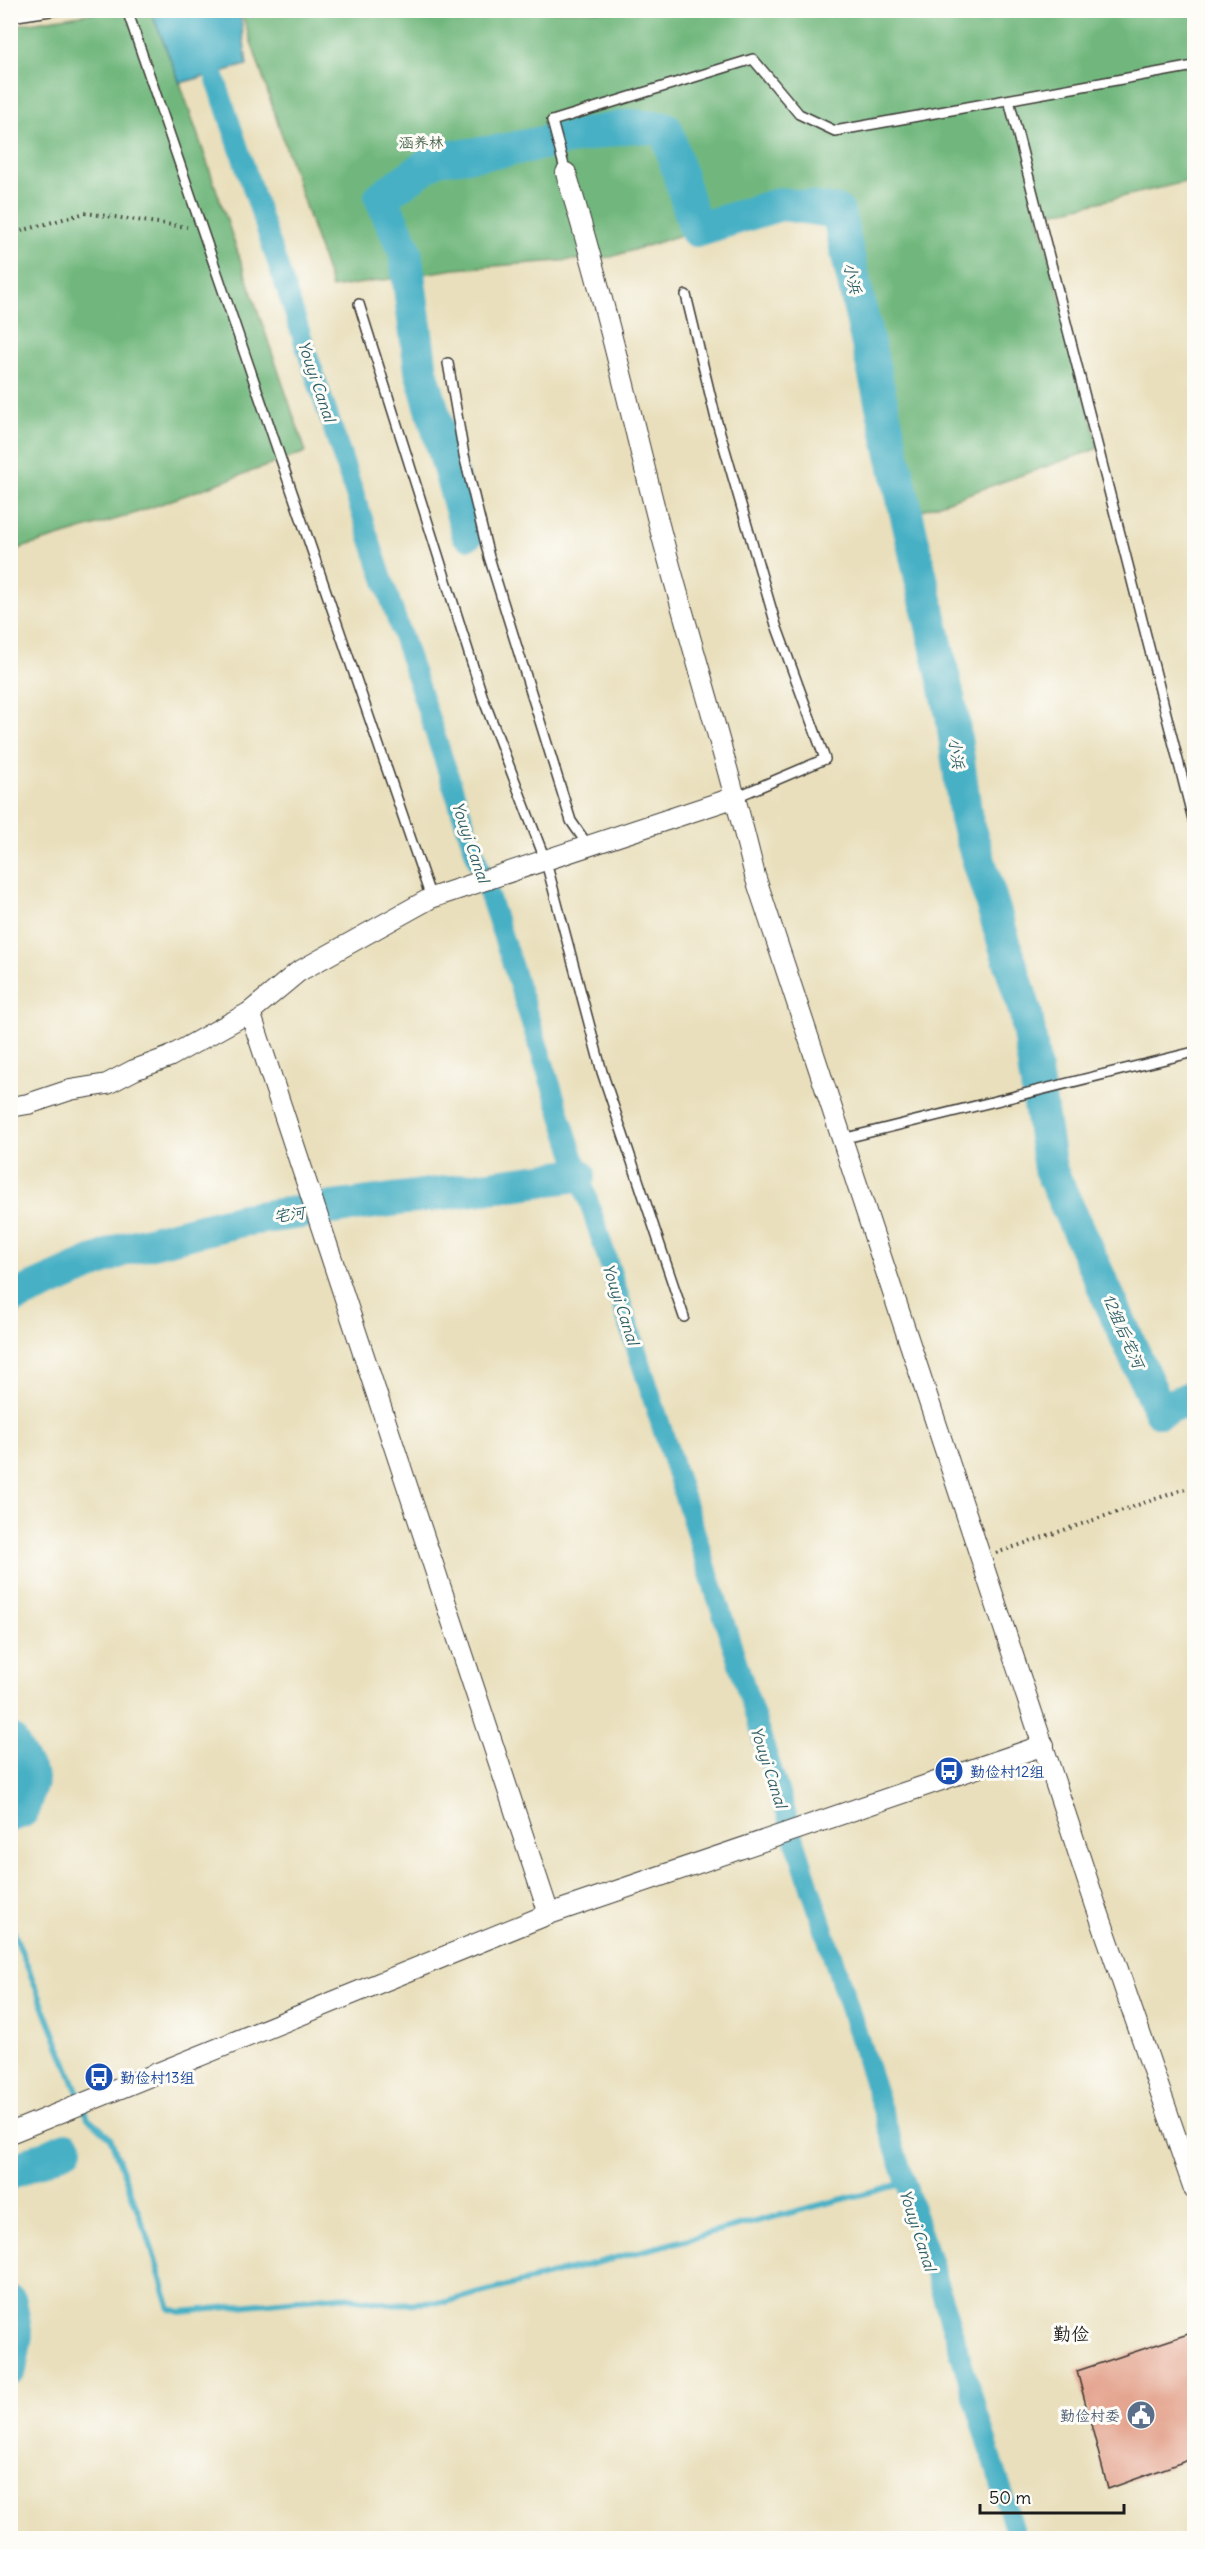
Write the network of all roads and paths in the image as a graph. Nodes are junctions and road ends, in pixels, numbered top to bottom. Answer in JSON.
{"nodes":[{"id":1,"x":57,"y":10,"type":"edge"},
{"id":2,"x":127,"y":10,"type":"edge"},
{"id":3,"x":10,"y":17,"type":"edge"},
{"id":4,"x":1194,"y":66,"type":"edge"},
{"id":5,"x":1009,"y":100,"type":"junction"},
{"id":6,"x":566,"y":173,"type":"joint"},
{"id":7,"x":202,"y":230,"type":"junction"},
{"id":8,"x":10,"y":234,"type":"edge"},
{"id":9,"x":686,"y":295,"type":"dead end"},
{"id":10,"x":359,"y":304,"type":"dead end"},
{"id":11,"x":448,"y":363,"type":"dead end"},
{"id":12,"x":736,"y":797,"type":"junction"},
{"id":13,"x":1194,"y":823,"type":"edge"},
{"id":14,"x":589,"y":847,"type":"junction"},
{"id":15,"x":538,"y":863,"type":"junction"},
{"id":16,"x":431,"y":898,"type":"junction"},
{"id":17,"x":250,"y":1011,"type":"junction"},
{"id":18,"x":1194,"y":1052,"type":"edge"},
{"id":19,"x":10,"y":1107,"type":"edge"},
{"id":20,"x":842,"y":1139,"type":"junction"},
{"id":21,"x":684,"y":1317,"type":"dead end"},
{"id":22,"x":1194,"y":1486,"type":"edge"},
{"id":23,"x":981,"y":1558,"type":"junction"},
{"id":24,"x":1044,"y":1745,"type":"junction"},
{"id":25,"x":549,"y":1914,"type":"junction"},
{"id":26,"x":10,"y":2133,"type":"edge"},
{"id":27,"x":1194,"y":2189,"type":"edge"}],
"edges":[{"from":1,"to":3,"type":"lane"},
{"from":2,"to":7,"type":"lane"},
{"from":4,"to":5,"type":"lane"},
{"from":5,"to":6,"type":"lane"},
{"from":5,"to":13,"type":"lane"},
{"from":6,"to":12,"type":"street"},
{"from":7,"to":8,"type":"path"},
{"from":7,"to":16,"type":"lane"},
{"from":9,"to":12,"type":"lane"},
{"from":10,"to":15,"type":"lane"},
{"from":11,"to":14,"type":"lane"},
{"from":12,"to":14,"type":"street"},
{"from":12,"to":20,"type":"street"},
{"from":14,"to":15,"type":"street"},
{"from":15,"to":16,"type":"street"},
{"from":15,"to":21,"type":"lane"},
{"from":16,"to":17,"type":"street"},
{"from":17,"to":19,"type":"street"},
{"from":17,"to":25,"type":"street"},
{"from":18,"to":20,"type":"lane"},
{"from":20,"to":23,"type":"street"},
{"from":22,"to":23,"type":"path"},
{"from":23,"to":24,"type":"street"},
{"from":24,"to":25,"type":"street"},
{"from":24,"to":27,"type":"street"},
{"from":25,"to":26,"type":"street"}]}
